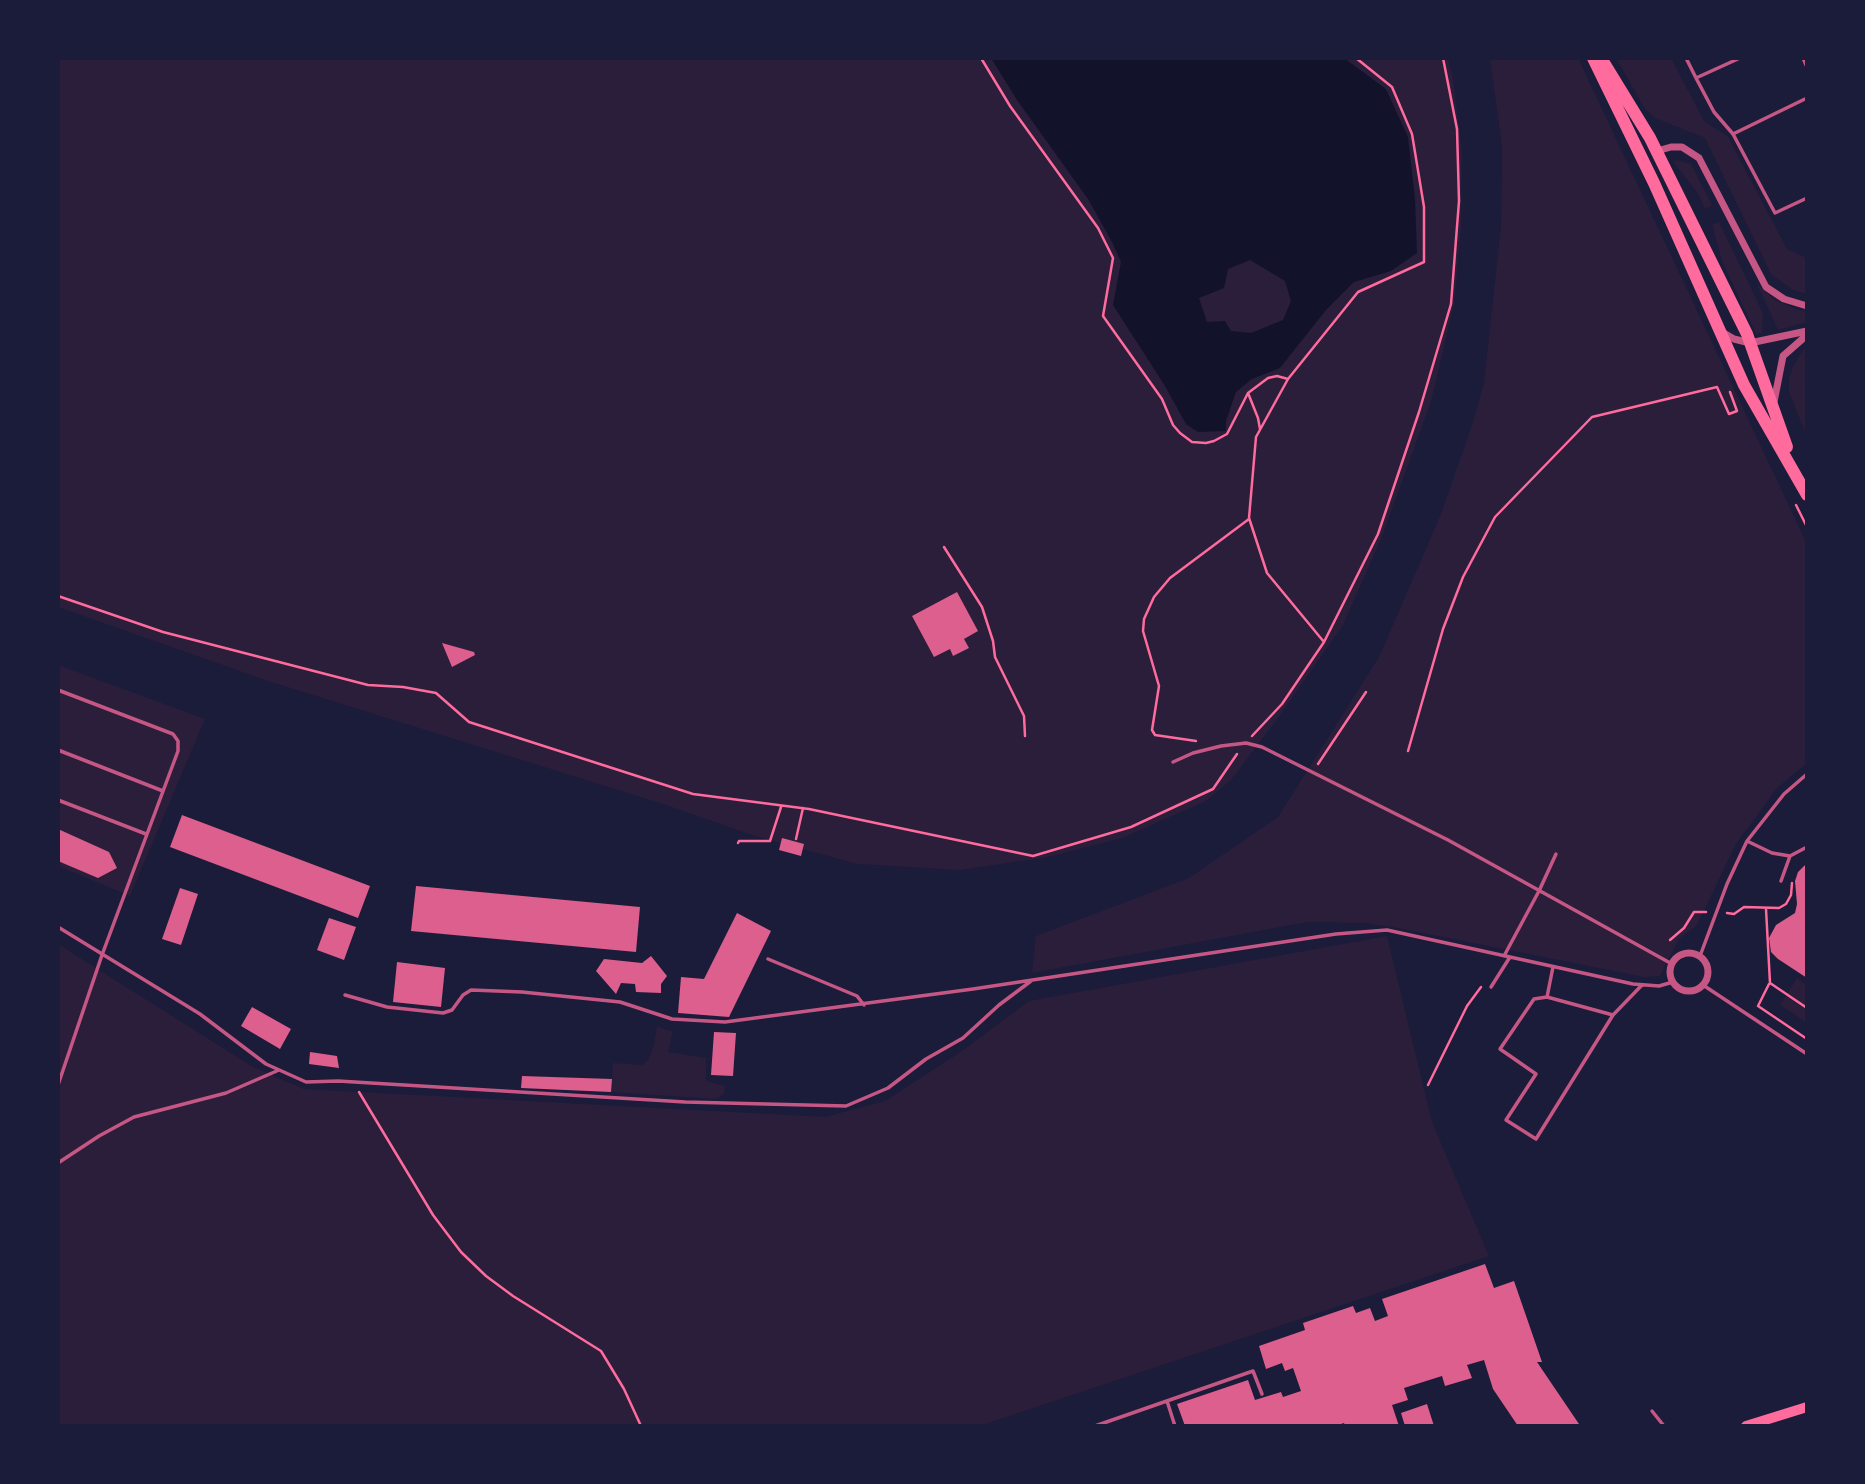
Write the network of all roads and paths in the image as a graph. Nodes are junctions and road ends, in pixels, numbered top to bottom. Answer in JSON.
{"nodes":[{"id":1,"x":981,"y":58,"type":"edge"},
{"id":2,"x":1356,"y":58,"type":"edge"},
{"id":3,"x":1443,"y":58,"type":"edge"},
{"id":4,"x":1593,"y":58,"type":"edge"},
{"id":5,"x":1601,"y":58,"type":"edge"},
{"id":6,"x":1686,"y":58,"type":"edge"},
{"id":7,"x":1740,"y":58,"type":"edge"},
{"id":8,"x":1803,"y":58,"type":"edge"},
{"id":9,"x":1807,"y":67,"type":"edge"},
{"id":10,"x":1696,"y":78,"type":"junction"},
{"id":11,"x":1807,"y":98,"type":"edge"},
{"id":12,"x":1733,"y":134,"type":"junction"},
{"id":13,"x":1650,"y":138,"type":"junction"},
{"id":14,"x":1671,"y":147,"type":"junction"},
{"id":15,"x":1657,"y":151,"type":"junction"},
{"id":16,"x":1654,"y":183,"type":"junction"},
{"id":17,"x":1807,"y":198,"type":"edge"},
{"id":18,"x":1807,"y":306,"type":"edge"},
{"id":19,"x":1722,"y":332,"type":"junction"},
{"id":20,"x":1807,"y":333,"type":"edge"},
{"id":21,"x":1750,"y":342,"type":"junction"},
{"id":22,"x":1288,"y":379,"type":"junction"},
{"id":23,"x":1727,"y":384,"type":"dead end"},
{"id":24,"x":1248,"y":393,"type":"junction"},
{"id":25,"x":1774,"y":405,"type":"junction"},
{"id":26,"x":1260,"y":430,"type":"junction"},
{"id":27,"x":1795,"y":471,"type":"junction"},
{"id":28,"x":1807,"y":495,"type":"edge"},
{"id":29,"x":1249,"y":518,"type":"junction"},
{"id":30,"x":944,"y":547,"type":"dead end"},
{"id":31,"x":58,"y":596,"type":"edge"},
{"id":32,"x":1324,"y":642,"type":"junction"},
{"id":33,"x":58,"y":690,"type":"edge"},
{"id":34,"x":1366,"y":692,"type":"dead end"},
{"id":35,"x":1025,"y":736,"type":"dead end"},
{"id":36,"x":1246,"y":743,"type":"junction"},
{"id":37,"x":1210,"y":749,"type":"junction"},
{"id":38,"x":58,"y":750,"type":"edge"},
{"id":39,"x":1408,"y":751,"type":"dead end"},
{"id":40,"x":1173,"y":762,"type":"dead end"},
{"id":41,"x":1312,"y":773,"type":"junction"},
{"id":42,"x":1807,"y":774,"type":"edge"},
{"id":43,"x":163,"y":791,"type":"junction"},
{"id":44,"x":58,"y":800,"type":"edge"},
{"id":45,"x":782,"y":806,"type":"junction"},
{"id":46,"x":803,"y":808,"type":"junction"},
{"id":47,"x":146,"y":834,"type":"junction"},
{"id":48,"x":796,"y":839,"type":"dead end"},
{"id":49,"x":1747,"y":841,"type":"junction"},
{"id":50,"x":738,"y":843,"type":"dead end"},
{"id":51,"x":1807,"y":847,"type":"edge"},
{"id":52,"x":1556,"y":854,"type":"dead end"},
{"id":53,"x":1790,"y":856,"type":"junction"},
{"id":54,"x":1793,"y":875,"type":"dead end"},
{"id":55,"x":1781,"y":881,"type":"dead end"},
{"id":56,"x":1539,"y":891,"type":"junction"},
{"id":57,"x":1766,"y":908,"type":"junction"},
{"id":58,"x":1717,"y":912,"type":"junction"},
{"id":59,"x":58,"y":927,"type":"edge"},
{"id":60,"x":1671,"y":940,"type":"dead end"},
{"id":61,"x":102,"y":954,"type":"junction"},
{"id":62,"x":1504,"y":956,"type":"junction"},
{"id":63,"x":1700,"y":956,"type":"junction"},
{"id":64,"x":1510,"y":957,"type":"junction"},
{"id":65,"x":768,"y":959,"type":"dead end"},
{"id":66,"x":1672,"y":964,"type":"junction"},
{"id":67,"x":1553,"y":967,"type":"junction"},
{"id":68,"x":1488,"y":978,"type":"dead end"},
{"id":69,"x":1033,"y":979,"type":"junction"},
{"id":70,"x":1673,"y":982,"type":"junction"},
{"id":71,"x":1770,"y":983,"type":"junction"},
{"id":72,"x":1642,"y":985,"type":"junction"},
{"id":73,"x":1703,"y":985,"type":"junction"},
{"id":74,"x":1492,"y":987,"type":"dead end"},
{"id":75,"x":345,"y":995,"type":"dead end"},
{"id":76,"x":1548,"y":997,"type":"junction"},
{"id":77,"x":863,"y":1005,"type":"junction"},
{"id":78,"x":1807,"y":1008,"type":"edge"},
{"id":79,"x":1613,"y":1015,"type":"junction"},
{"id":80,"x":1807,"y":1039,"type":"edge"},
{"id":81,"x":1807,"y":1054,"type":"edge"},
{"id":82,"x":279,"y":1070,"type":"junction"},
{"id":83,"x":354,"y":1082,"type":"junction"},
{"id":84,"x":1428,"y":1085,"type":"dead end"},
{"id":85,"x":58,"y":1086,"type":"edge"},
{"id":86,"x":58,"y":1163,"type":"edge"},
{"id":87,"x":1262,"y":1394,"type":"dead end"},
{"id":88,"x":1167,"y":1401,"type":"junction"},
{"id":89,"x":1807,"y":1407,"type":"edge"},
{"id":90,"x":1652,"y":1411,"type":"dead end"},
{"id":91,"x":641,"y":1426,"type":"edge"},
{"id":92,"x":1095,"y":1426,"type":"edge"},
{"id":93,"x":1175,"y":1426,"type":"edge"},
{"id":94,"x":1664,"y":1426,"type":"edge"},
{"id":95,"x":1746,"y":1426,"type":"edge"}],
"edges":[{"from":1,"to":24,"type":"path"},
{"from":2,"to":22,"type":"path"},
{"from":3,"to":32,"type":"path"},
{"from":4,"to":16,"type":"main road"},
{"from":5,"to":13,"type":"main road"},
{"from":6,"to":10,"type":"lane"},
{"from":7,"to":10,"type":"lane"},
{"from":8,"to":9,"type":"lane"},
{"from":10,"to":12,"type":"lane"},
{"from":11,"to":12,"type":"lane"},
{"from":12,"to":17,"type":"lane"},
{"from":13,"to":14,"type":"street"},
{"from":13,"to":15,"type":"main road"},
{"from":14,"to":15,"type":"street"},
{"from":14,"to":18,"type":"street"},
{"from":15,"to":16,"type":"main road"},
{"from":15,"to":21,"type":"main road"},
{"from":16,"to":19,"type":"main road"},
{"from":19,"to":21,"type":"street"},
{"from":19,"to":27,"type":"main road"},
{"from":20,"to":21,"type":"street"},
{"from":20,"to":25,"type":"street"},
{"from":21,"to":25,"type":"main road"},
{"from":22,"to":24,"type":"path"},
{"from":22,"to":26,"type":"path"},
{"from":23,"to":39,"type":"path"},
{"from":24,"to":26,"type":"path"},
{"from":25,"to":27,"type":"main road"},
{"from":26,"to":29,"type":"path"},
{"from":27,"to":28,"type":"main road"},
{"from":29,"to":32,"type":"path"},
{"from":29,"to":37,"type":"path"},
{"from":30,"to":35,"type":"path"},
{"from":31,"to":45,"type":"path"},
{"from":32,"to":36,"type":"path"},
{"from":33,"to":43,"type":"lane"},
{"from":34,"to":41,"type":"path"},
{"from":36,"to":37,"type":"lane"},
{"from":36,"to":41,"type":"lane"},
{"from":36,"to":46,"type":"path"},
{"from":37,"to":40,"type":"lane"},
{"from":38,"to":43,"type":"lane"},
{"from":41,"to":56,"type":"lane"},
{"from":42,"to":49,"type":"lane"},
{"from":43,"to":47,"type":"lane"},
{"from":44,"to":47,"type":"lane"},
{"from":45,"to":46,"type":"path"},
{"from":45,"to":50,"type":"path"},
{"from":46,"to":48,"type":"path"},
{"from":47,"to":61,"type":"lane"},
{"from":49,"to":53,"type":"lane"},
{"from":49,"to":58,"type":"lane"},
{"from":51,"to":53,"type":"lane"},
{"from":52,"to":56,"type":"lane"},
{"from":53,"to":55,"type":"lane"},
{"from":54,"to":57,"type":"path"},
{"from":56,"to":62,"type":"lane"},
{"from":56,"to":66,"type":"lane"},
{"from":57,"to":58,"type":"path"},
{"from":57,"to":71,"type":"path"},
{"from":58,"to":60,"type":"path"},
{"from":58,"to":63,"type":"lane"},
{"from":59,"to":61,"type":"lane"},
{"from":61,"to":82,"type":"lane"},
{"from":61,"to":85,"type":"lane"},
{"from":62,"to":64,"type":"lane"},
{"from":62,"to":69,"type":"lane"},
{"from":63,"to":66,"type":"street"},
{"from":63,"to":73,"type":"street"},
{"from":64,"to":67,"type":"lane"},
{"from":64,"to":74,"type":"lane"},
{"from":65,"to":77,"type":"lane"},
{"from":66,"to":70,"type":"street"},
{"from":67,"to":72,"type":"lane"},
{"from":67,"to":76,"type":"lane"},
{"from":68,"to":84,"type":"path"},
{"from":69,"to":77,"type":"lane"},
{"from":69,"to":83,"type":"lane"},
{"from":70,"to":72,"type":"lane"},
{"from":70,"to":73,"type":"street"},
{"from":71,"to":78,"type":"path"},
{"from":71,"to":80,"type":"path"},
{"from":72,"to":79,"type":"lane"},
{"from":73,"to":81,"type":"lane"},
{"from":75,"to":77,"type":"lane"},
{"from":76,"to":79,"type":"lane"},
{"from":76,"to":79,"type":"lane"},
{"from":82,"to":83,"type":"lane"},
{"from":82,"to":86,"type":"lane"},
{"from":83,"to":91,"type":"path"},
{"from":87,"to":88,"type":"lane"},
{"from":88,"to":92,"type":"lane"},
{"from":88,"to":93,"type":"lane"},
{"from":89,"to":95,"type":"main road"},
{"from":90,"to":94,"type":"lane"}]}
